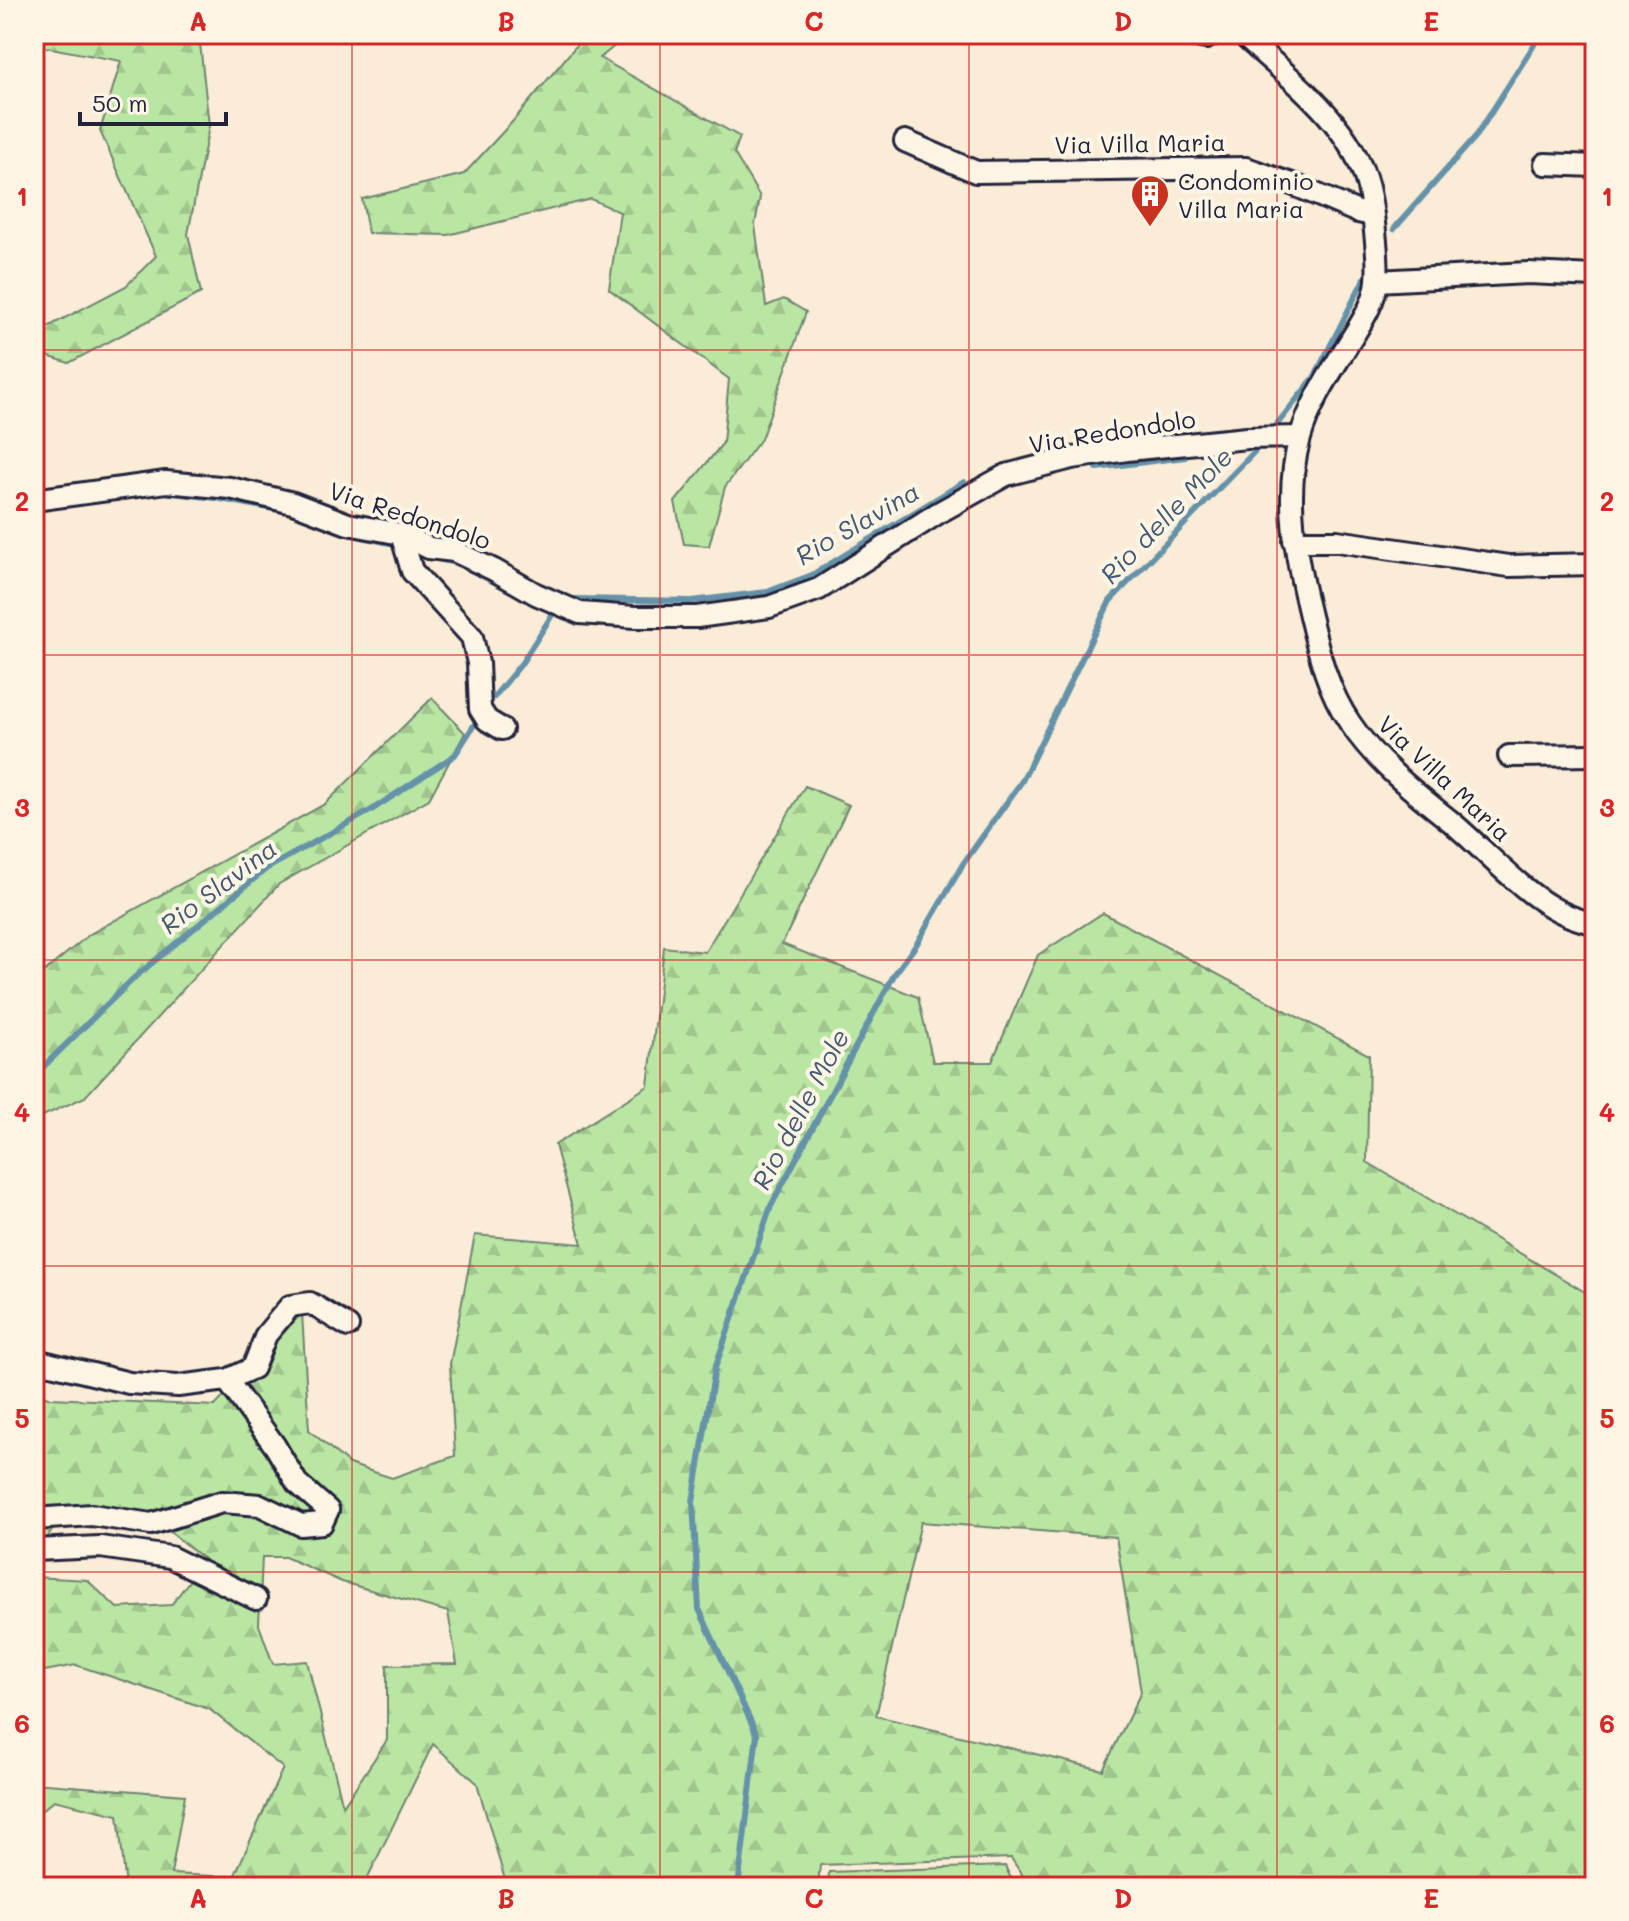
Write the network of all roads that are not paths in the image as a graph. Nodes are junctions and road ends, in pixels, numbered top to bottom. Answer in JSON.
{"nodes":[{"id":1,"x":1187,"y":34,"type":"edge"},
{"id":2,"x":1214,"y":34,"type":"edge"},
{"id":3,"x":1242,"y":34,"type":"edge"},
{"id":4,"x":905,"y":141,"type":"dead end"},
{"id":5,"x":1545,"y":164,"type":"dead end"},
{"id":6,"x":1595,"y":166,"type":"edge"},
{"id":7,"x":1372,"y":215,"type":"junction"},
{"id":8,"x":1595,"y":276,"type":"edge"},
{"id":9,"x":1377,"y":281,"type":"junction"},
{"id":10,"x":1300,"y":437,"type":"junction"},
{"id":11,"x":34,"y":500,"type":"edge"},
{"id":12,"x":401,"y":534,"type":"junction"},
{"id":13,"x":1294,"y":541,"type":"junction"},
{"id":14,"x":1595,"y":564,"type":"edge"},
{"id":15,"x":502,"y":729,"type":"dead end"},
{"id":16,"x":1595,"y":755,"type":"edge"},
{"id":17,"x":1509,"y":756,"type":"dead end"},
{"id":18,"x":1595,"y":923,"type":"edge"},
{"id":19,"x":348,"y":1326,"type":"dead end"},
{"id":20,"x":34,"y":1354,"type":"edge"},
{"id":21,"x":227,"y":1380,"type":"junction"},
{"id":22,"x":34,"y":1519,"type":"edge"},
{"id":23,"x":34,"y":1550,"type":"edge"},
{"id":24,"x":256,"y":1599,"type":"dead end"}],
"edges":[{"from":1,"to":2,"type":"street"},
{"from":3,"to":7,"type":"street","name":"Via Villa Maria"},
{"from":4,"to":7,"type":"street","name":"Via Villa Maria"},
{"from":5,"to":6,"type":"street"},
{"from":7,"to":9,"type":"street","name":"Via Villa Maria"},
{"from":8,"to":9,"type":"street"},
{"from":9,"to":10,"type":"street","name":"Via Villa Maria"},
{"from":10,"to":12,"type":"street","name":"Via Redondolo"},
{"from":10,"to":13,"type":"street","name":"Via Villa Maria"},
{"from":11,"to":12,"type":"street","name":"Via Redondolo"},
{"from":12,"to":15,"type":"street"},
{"from":13,"to":14,"type":"street"},
{"from":13,"to":18,"type":"street","name":"Via Villa Maria"},
{"from":16,"to":17,"type":"street"},
{"from":19,"to":21,"type":"street"},
{"from":20,"to":21,"type":"street"},
{"from":21,"to":22,"type":"street"},
{"from":23,"to":24,"type":"street"}]}
